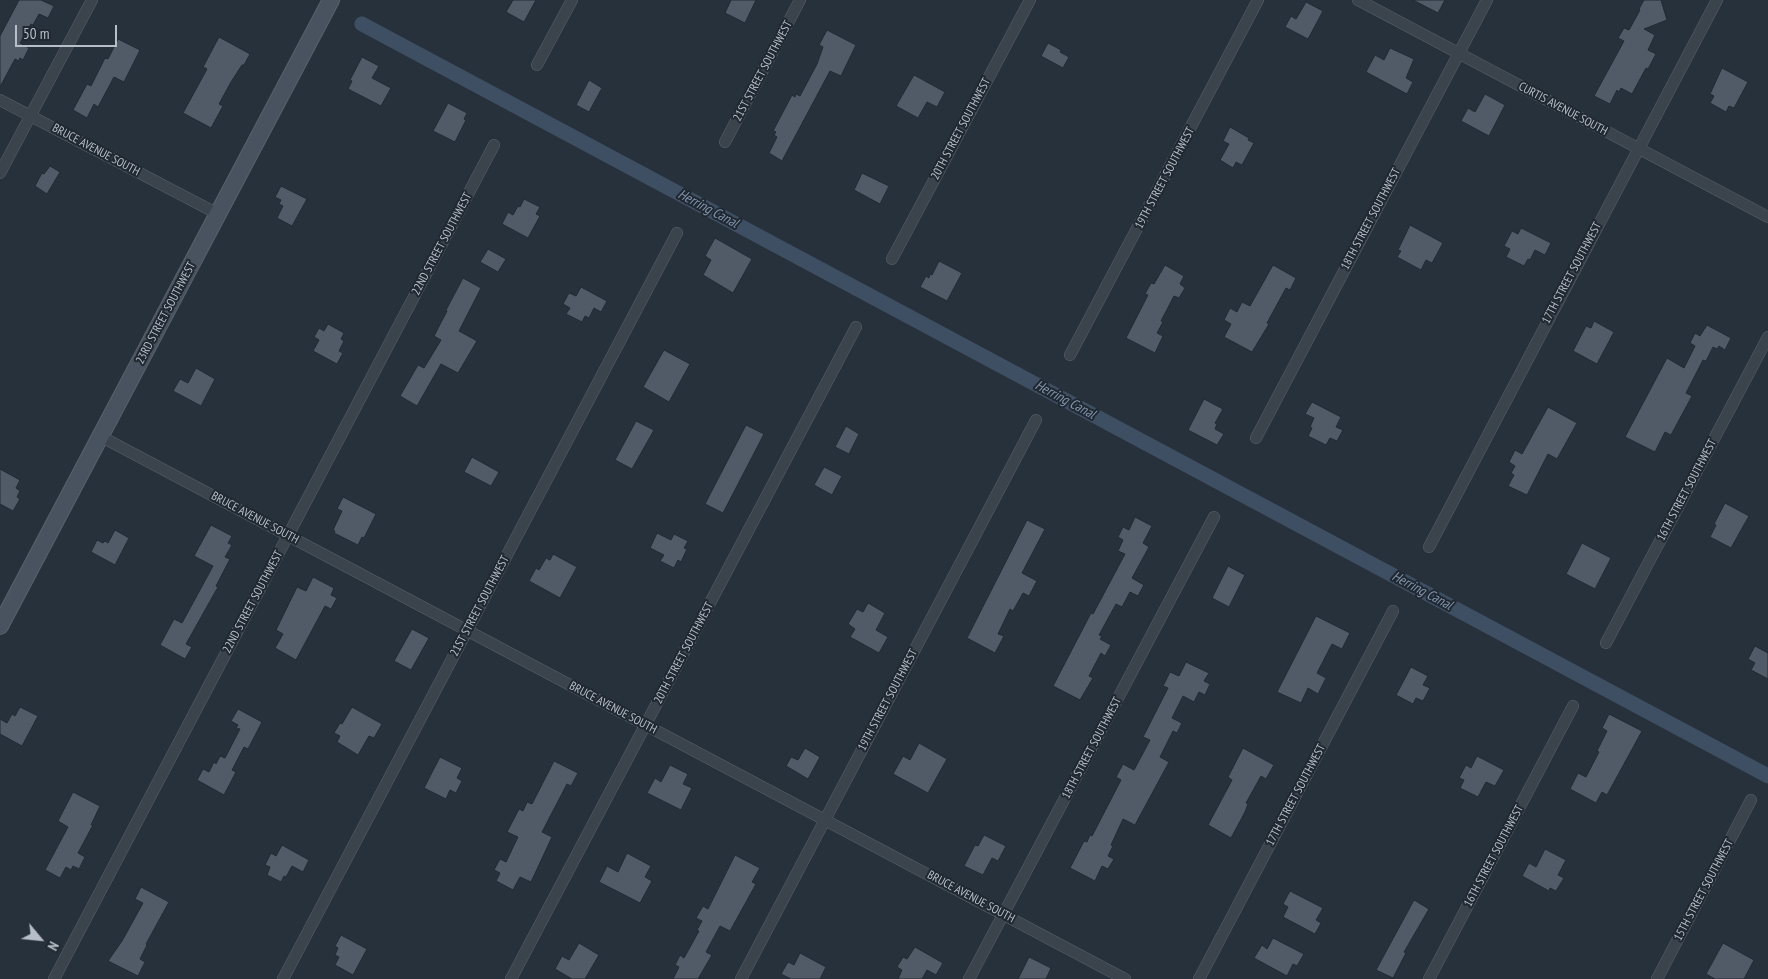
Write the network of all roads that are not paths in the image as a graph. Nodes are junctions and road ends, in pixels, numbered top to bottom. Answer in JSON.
{"nodes":[{"id":1,"x":92,"y":0,"type":"edge"},
{"id":2,"x":332,"y":0,"type":"edge"},
{"id":3,"x":572,"y":0,"type":"edge"},
{"id":4,"x":800,"y":0,"type":"edge"},
{"id":5,"x":1030,"y":0,"type":"edge"},
{"id":6,"x":1258,"y":0,"type":"edge"},
{"id":7,"x":1358,"y":0,"type":"edge"},
{"id":8,"x":1487,"y":0,"type":"edge"},
{"id":9,"x":1716,"y":0,"type":"edge"},
{"id":10,"x":1459,"y":53,"type":"junction"},
{"id":11,"x":537,"y":66,"type":"dead end"},
{"id":12,"x":0,"y":100,"type":"edge"},
{"id":13,"x":30,"y":116,"type":"junction"},
{"id":14,"x":726,"y":142,"type":"dead end"},
{"id":15,"x":494,"y":145,"type":"dead end"},
{"id":16,"x":1638,"y":148,"type":"junction"},
{"id":17,"x":0,"y":173,"type":"edge"},
{"id":18,"x":218,"y":214,"type":"junction"},
{"id":19,"x":1768,"y":217,"type":"edge"},
{"id":20,"x":677,"y":233,"type":"dead end"},
{"id":21,"x":892,"y":259,"type":"dead end"},
{"id":22,"x":856,"y":327,"type":"dead end"},
{"id":23,"x":1768,"y":337,"type":"edge"},
{"id":24,"x":1070,"y":355,"type":"dead end"},
{"id":25,"x":1036,"y":420,"type":"dead end"},
{"id":26,"x":100,"y":436,"type":"junction"},
{"id":27,"x":1256,"y":438,"type":"dead end"},
{"id":28,"x":1214,"y":517,"type":"dead end"},
{"id":29,"x":288,"y":536,"type":"junction"},
{"id":30,"x":1428,"y":547,"type":"dead end"},
{"id":31,"x":1393,"y":610,"type":"dead end"},
{"id":32,"x":0,"y":626,"type":"edge"},
{"id":33,"x":467,"y":631,"type":"junction"},
{"id":34,"x":1606,"y":644,"type":"dead end"},
{"id":35,"x":1573,"y":706,"type":"dead end"},
{"id":36,"x":646,"y":725,"type":"junction"},
{"id":37,"x":1751,"y":800,"type":"dead end"},
{"id":38,"x":824,"y":820,"type":"junction"},
{"id":39,"x":1004,"y":914,"type":"junction"},
{"id":40,"x":54,"y":979,"type":"edge"},
{"id":41,"x":283,"y":979,"type":"edge"},
{"id":42,"x":511,"y":979,"type":"edge"},
{"id":43,"x":741,"y":979,"type":"edge"},
{"id":44,"x":969,"y":979,"type":"edge"},
{"id":45,"x":1125,"y":979,"type":"edge"},
{"id":46,"x":1199,"y":979,"type":"edge"},
{"id":47,"x":1429,"y":979,"type":"edge"},
{"id":48,"x":1657,"y":979,"type":"edge"}],
"edges":[{"from":1,"to":13,"type":"street"},
{"from":2,"to":18,"type":"street","name":"23RD STREET SOUTHWEST"},
{"from":3,"to":11,"type":"street"},
{"from":4,"to":14,"type":"street","name":"21ST STREET SOUTHWEST"},
{"from":5,"to":21,"type":"street","name":"20TH STREET SOUTHWEST"},
{"from":6,"to":24,"type":"street","name":"19TH STREET SOUTHWEST"},
{"from":7,"to":10,"type":"street","name":"CURTIS AVENUE SOUTH"},
{"from":8,"to":10,"type":"street","name":"18TH STREET SOUTHWEST"},
{"from":9,"to":16,"type":"street","name":"17TH STREET SOUTHWEST"},
{"from":10,"to":16,"type":"street","name":"CURTIS AVENUE SOUTH"},
{"from":10,"to":27,"type":"street","name":"18TH STREET SOUTHWEST"},
{"from":12,"to":13,"type":"street","name":"BRUCE AVENUE SOUTH"},
{"from":13,"to":17,"type":"street"},
{"from":13,"to":18,"type":"street","name":"BRUCE AVENUE SOUTH"},
{"from":15,"to":29,"type":"street","name":"22ND STREET SOUTHWEST"},
{"from":16,"to":19,"type":"street","name":"CURTIS AVENUE SOUTH"},
{"from":16,"to":30,"type":"street","name":"17TH STREET SOUTHWEST"},
{"from":18,"to":26,"type":"street","name":"23RD STREET SOUTHWEST"},
{"from":20,"to":33,"type":"street","name":"21ST STREET SOUTHWEST"},
{"from":22,"to":36,"type":"street","name":"20TH STREET SOUTHWEST"},
{"from":23,"to":34,"type":"street","name":"16TH STREET SOUTHWEST"},
{"from":25,"to":38,"type":"street","name":"19TH STREET SOUTHWEST"},
{"from":26,"to":29,"type":"street","name":"BRUCE AVENUE SOUTH"},
{"from":26,"to":32,"type":"street","name":"23RD STREET SOUTHWEST"},
{"from":28,"to":39,"type":"street","name":"18TH STREET SOUTHWEST"},
{"from":29,"to":33,"type":"street","name":"BRUCE AVENUE SOUTH"},
{"from":29,"to":40,"type":"street","name":"22ND STREET SOUTHWEST"},
{"from":31,"to":46,"type":"street","name":"17TH STREET SOUTHWEST"},
{"from":33,"to":36,"type":"street","name":"BRUCE AVENUE SOUTH"},
{"from":33,"to":41,"type":"street","name":"21ST STREET SOUTHWEST"},
{"from":35,"to":47,"type":"street","name":"16TH STREET SOUTHWEST"},
{"from":36,"to":38,"type":"street","name":"BRUCE AVENUE SOUTH"},
{"from":36,"to":42,"type":"street","name":"20TH STREET SOUTHWEST"},
{"from":37,"to":48,"type":"street","name":"15TH STREET SOUTHWEST"},
{"from":38,"to":39,"type":"street","name":"BRUCE AVENUE SOUTH"},
{"from":38,"to":43,"type":"street","name":"19TH STREET SOUTHWEST"},
{"from":39,"to":44,"type":"street","name":"18TH STREET SOUTHWEST"},
{"from":39,"to":45,"type":"street","name":"BRUCE AVENUE SOUTH"}]}
